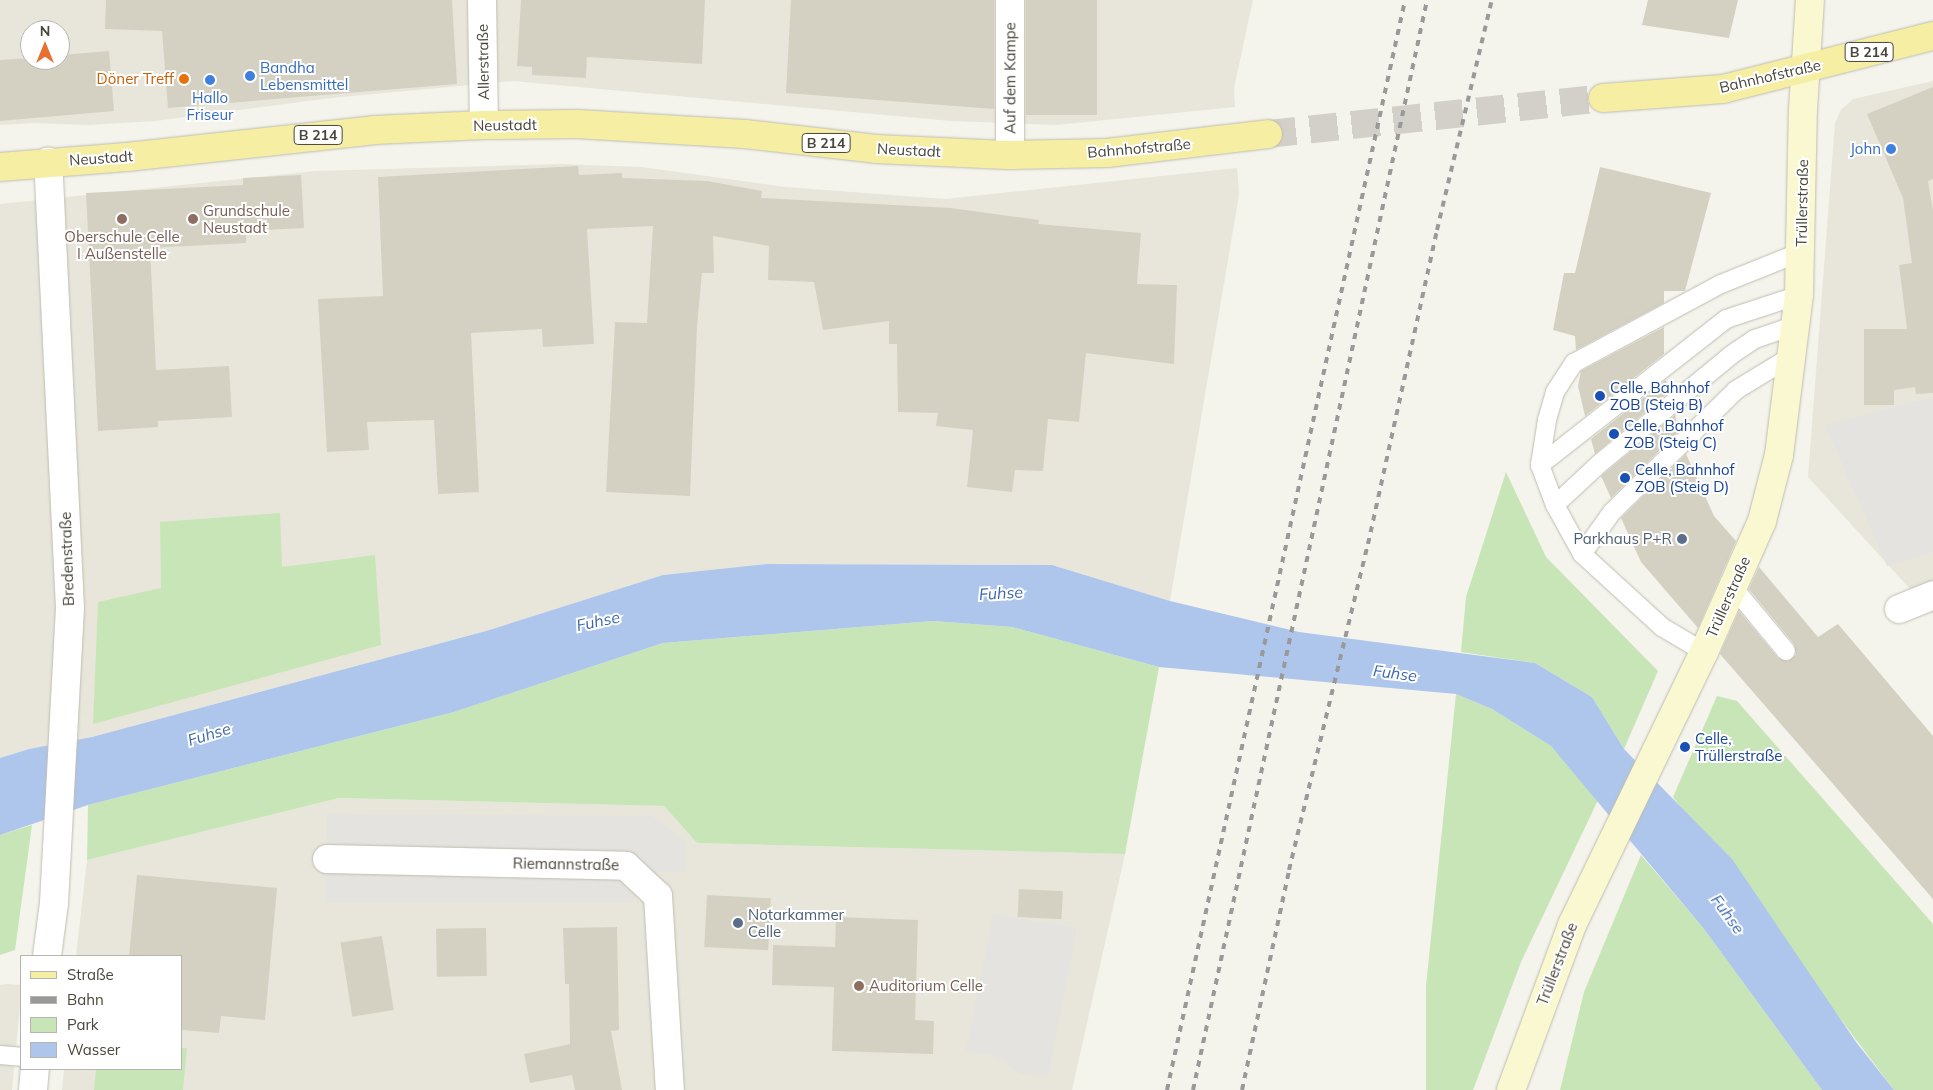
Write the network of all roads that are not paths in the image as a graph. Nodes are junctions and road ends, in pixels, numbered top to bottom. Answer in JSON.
{"nodes":[{"id":1,"x":482,"y":0,"type":"edge"},
{"id":2,"x":1010,"y":0,"type":"edge"},
{"id":3,"x":1810,"y":0,"type":"edge"},
{"id":4,"x":1933,"y":36,"type":"edge"},
{"id":5,"x":1805,"y":69,"type":"junction"},
{"id":6,"x":1603,"y":98,"type":"tunnel mouth"},
{"id":7,"x":484,"y":125,"type":"junction"},
{"id":8,"x":1268,"y":134,"type":"tunnel mouth"},
{"id":9,"x":1010,"y":155,"type":"junction"},
{"id":10,"x":48,"y":162,"type":"junction"},
{"id":11,"x":0,"y":166,"type":"edge"},
{"id":12,"x":1801,"y":252,"type":"junction"},
{"id":13,"x":1799,"y":295,"type":"junction"},
{"id":14,"x":1796,"y":325,"type":"junction"},
{"id":15,"x":1792,"y":356,"type":"junction"},
{"id":16,"x":1540,"y":465,"type":"junction"},
{"id":17,"x":1555,"y":505,"type":"junction"},
{"id":18,"x":1582,"y":554,"type":"junction"},
{"id":19,"x":1734,"y":587,"type":"junction"},
{"id":20,"x":1933,"y":595,"type":"edge"},
{"id":21,"x":1899,"y":609,"type":"dead end"},
{"id":22,"x":1786,"y":651,"type":"dead end"},
{"id":23,"x":1704,"y":652,"type":"junction"},
{"id":24,"x":327,"y":859,"type":"dead end"},
{"id":25,"x":47,"y":955,"type":"edge"},
{"id":26,"x":0,"y":1055,"type":"edge"},
{"id":27,"x":20,"y":1057,"type":"edge"},
{"id":28,"x":35,"y":1070,"type":"edge"},
{"id":29,"x":33,"y":1090,"type":"edge"},
{"id":30,"x":670,"y":1090,"type":"edge"},
{"id":31,"x":1511,"y":1090,"type":"edge"}],
"edges":[{"from":1,"to":7,"type":"street","name":"Allerstraße"},
{"from":2,"to":9,"type":"street","name":"Auf dem Kampe"},
{"from":3,"to":5,"type":"street","name":"Trüllerstraße"},
{"from":4,"to":5,"type":"main road","name":"Bahnhofstraße","number":"B 214"},
{"from":5,"to":6,"type":"main road","name":"Bahnhofstraße","number":"B 214"},
{"from":5,"to":12,"type":"street","name":"Trüllerstraße"},
{"from":7,"to":9,"type":"main road","name":"Neustadt","number":"B 214"},
{"from":7,"to":10,"type":"main road","name":"Neustadt","number":"B 214"},
{"from":8,"to":9,"type":"main road","name":"Bahnhofstraße","number":"B 214"},
{"from":10,"to":11,"type":"main road","name":"Neustadt","number":"B 214"},
{"from":10,"to":25,"type":"street","name":"Bredenstraße"},
{"from":12,"to":13,"type":"street","name":"Trüllerstraße"},
{"from":12,"to":16,"type":"lane"},
{"from":13,"to":14,"type":"street","name":"Trüllerstraße"},
{"from":13,"to":16,"type":"lane"},
{"from":14,"to":15,"type":"street","name":"Trüllerstraße"},
{"from":14,"to":17,"type":"lane"},
{"from":15,"to":18,"type":"lane"},
{"from":15,"to":19,"type":"street","name":"Trüllerstraße"},
{"from":16,"to":17,"type":"lane"},
{"from":17,"to":18,"type":"lane"},
{"from":18,"to":23,"type":"lane"},
{"from":19,"to":22,"type":"lane"},
{"from":19,"to":23,"type":"street","name":"Trüllerstraße"},
{"from":20,"to":21,"type":"street"},
{"from":23,"to":31,"type":"street","name":"Trüllerstraße"},
{"from":24,"to":30,"type":"street","name":"Riemannstraße"},
{"from":26,"to":27,"type":"lane"},
{"from":28,"to":29,"type":"street"}]}
